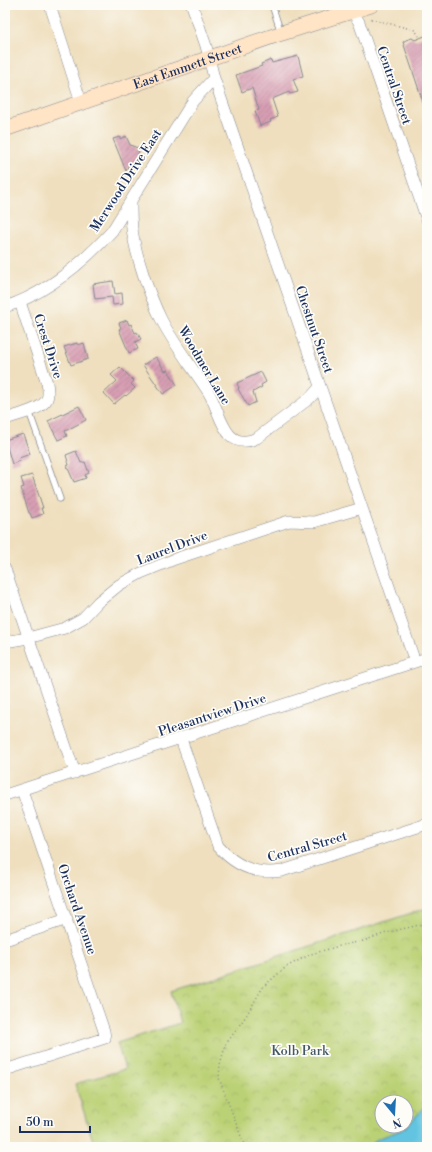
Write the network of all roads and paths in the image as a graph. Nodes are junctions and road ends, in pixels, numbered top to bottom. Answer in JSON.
{"nodes":[{"id":1,"x":50,"y":5,"type":"edge"},
{"id":2,"x":192,"y":5,"type":"edge"},
{"id":3,"x":272,"y":5,"type":"edge"},
{"id":4,"x":351,"y":8,"type":"edge"},
{"id":5,"x":371,"y":12,"type":"edge"},
{"id":6,"x":282,"y":33,"type":"junction"},
{"id":7,"x":419,"y":36,"type":"dead end"},
{"id":8,"x":209,"y":58,"type":"junction"},
{"id":9,"x":214,"y":78,"type":"junction"},
{"id":10,"x":82,"y":102,"type":"junction"},
{"id":11,"x":5,"y":129,"type":"edge"},
{"id":12,"x":131,"y":202,"type":"junction"},
{"id":13,"x":427,"y":220,"type":"edge"},
{"id":14,"x":20,"y":302,"type":"junction"},
{"id":15,"x":5,"y":307,"type":"edge"},
{"id":16,"x":320,"y":387,"type":"junction"},
{"id":17,"x":30,"y":411,"type":"junction"},
{"id":18,"x":5,"y":419,"type":"edge"},
{"id":19,"x":60,"y":499,"type":"dead end"},
{"id":20,"x":362,"y":508,"type":"junction"},
{"id":21,"x":5,"y":569,"type":"edge"},
{"id":22,"x":28,"y":638,"type":"junction"},
{"id":23,"x":5,"y":642,"type":"edge"},
{"id":24,"x":427,"y":658,"type":"edge"},
{"id":25,"x":415,"y":662,"type":"junction"},
{"id":26,"x":181,"y":739,"type":"junction"},
{"id":27,"x":75,"y":773,"type":"junction"},
{"id":28,"x":22,"y":790,"type":"junction"},
{"id":29,"x":5,"y":795,"type":"edge"},
{"id":30,"x":427,"y":824,"type":"edge"},
{"id":31,"x":67,"y":919,"type":"junction"},
{"id":32,"x":427,"y":923,"type":"edge"},
{"id":33,"x":5,"y":940,"type":"edge"},
{"id":34,"x":5,"y":1070,"type":"edge"},
{"id":35,"x":245,"y":1147,"type":"edge"}],
"edges":[{"from":1,"to":10,"type":"street"},
{"from":2,"to":8,"type":"street","name":"Chestnut Street"},
{"from":3,"to":6,"type":"lane"},
{"from":4,"to":5,"type":"street","name":"East Emmett Street"},
{"from":4,"to":6,"type":"street","name":"East Emmett Street"},
{"from":4,"to":13,"type":"street","name":"Central Street"},
{"from":5,"to":7,"type":"path"},
{"from":6,"to":8,"type":"street","name":"East Emmett Street"},
{"from":8,"to":9,"type":"street","name":"Chestnut Street"},
{"from":8,"to":10,"type":"street","name":"East Emmett Street"},
{"from":9,"to":12,"type":"street","name":"Merwood Drive East"},
{"from":9,"to":16,"type":"street","name":"Chestnut Street"},
{"from":10,"to":11,"type":"street","name":"East Emmett Street"},
{"from":12,"to":14,"type":"street","name":"Merwood Drive East"},
{"from":12,"to":16,"type":"street","name":"Woodmer Lane"},
{"from":14,"to":15,"type":"street","name":"Merwood Drive East"},
{"from":14,"to":17,"type":"street","name":"Crest Drive"},
{"from":16,"to":20,"type":"street","name":"Chestnut Street"},
{"from":17,"to":18,"type":"street","name":"Crest Drive"},
{"from":17,"to":19,"type":"lane"},
{"from":20,"to":22,"type":"street","name":"Laurel Drive"},
{"from":20,"to":25,"type":"street","name":"Chestnut Street"},
{"from":21,"to":22,"type":"street"},
{"from":22,"to":23,"type":"street","name":"Laurel Drive"},
{"from":22,"to":27,"type":"street"},
{"from":24,"to":25,"type":"street","name":"Pleasantview Drive"},
{"from":25,"to":26,"type":"street","name":"Pleasantview Drive"},
{"from":26,"to":27,"type":"street","name":"Pleasantview Drive"},
{"from":26,"to":30,"type":"street","name":"Central Street"},
{"from":27,"to":28,"type":"street","name":"Pleasantview Drive"},
{"from":28,"to":29,"type":"street","name":"Pleasantview Drive"},
{"from":28,"to":31,"type":"street","name":"Orchard Avenue"},
{"from":31,"to":33,"type":"street"},
{"from":31,"to":34,"type":"street","name":"Orchard Avenue"},
{"from":32,"to":35,"type":"path"}]}
